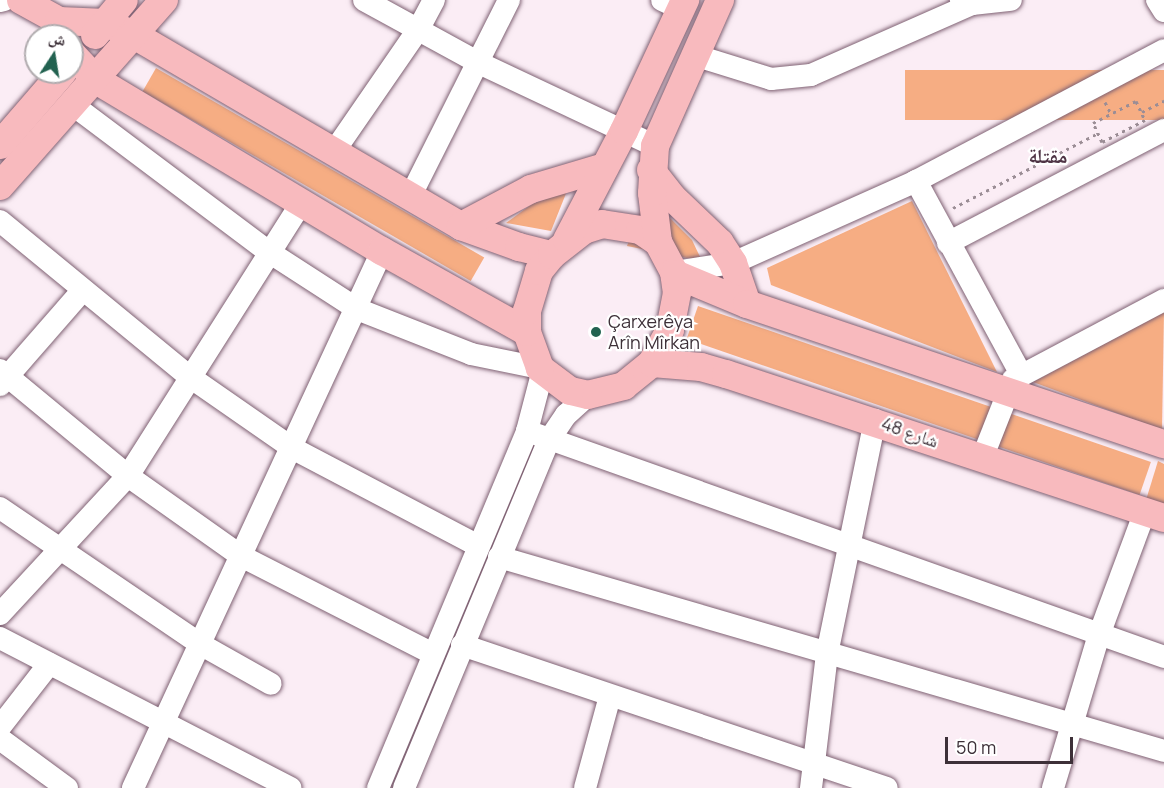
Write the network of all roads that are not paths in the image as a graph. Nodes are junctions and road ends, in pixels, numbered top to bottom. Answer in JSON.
{"nodes":[{"id":1,"x":21,"y":0,"type":"edge"},
{"id":2,"x":124,"y":0,"type":"edge"},
{"id":3,"x":164,"y":0,"type":"edge"},
{"id":4,"x":364,"y":0,"type":"edge"},
{"id":5,"x":434,"y":0,"type":"edge"},
{"id":6,"x":509,"y":0,"type":"edge"},
{"id":7,"x":720,"y":0,"type":"edge"},
{"id":8,"x":1011,"y":0,"type":"edge"},
{"id":9,"x":1157,"y":0,"type":"edge"},
{"id":10,"x":967,"y":2,"type":"edge"},
{"id":11,"x":676,"y":3,"type":"edge"},
{"id":12,"x":1164,"y":11,"type":"edge"},
{"id":13,"x":106,"y":23,"type":"junction"},
{"id":14,"x":43,"y":24,"type":"edge"},
{"id":15,"x":418,"y":30,"type":"junction"},
{"id":16,"x":134,"y":35,"type":"junction"},
{"id":17,"x":84,"y":39,"type":"edge"},
{"id":18,"x":84,"y":39,"type":"edge"},
{"id":19,"x":1164,"y":51,"type":"edge"},
{"id":20,"x":694,"y":55,"type":"junction"},
{"id":21,"x":479,"y":63,"type":"junction"},
{"id":22,"x":84,"y":68,"type":"edge"},
{"id":23,"x":96,"y":80,"type":"junction"},
{"id":24,"x":44,"y":84,"type":"edge"},
{"id":25,"x":73,"y":105,"type":"junction"},
{"id":26,"x":1164,"y":130,"type":"edge"},
{"id":27,"x":624,"y":131,"type":"junction"},
{"id":28,"x":0,"y":145,"type":"edge"},
{"id":29,"x":333,"y":153,"type":"junction"},
{"id":30,"x":653,"y":158,"type":"junction"},
{"id":31,"x":605,"y":167,"type":"junction"},
{"id":32,"x":916,"y":181,"type":"junction"},
{"id":33,"x":0,"y":186,"type":"edge"},
{"id":34,"x":410,"y":197,"type":"junction"},
{"id":35,"x":301,"y":203,"type":"junction"},
{"id":36,"x":0,"y":221,"type":"edge"},
{"id":37,"x":461,"y":225,"type":"junction"},
{"id":38,"x":658,"y":242,"type":"junction"},
{"id":39,"x":948,"y":243,"type":"junction"},
{"id":40,"x":560,"y":248,"type":"junction"},
{"id":41,"x":382,"y":251,"type":"junction"},
{"id":42,"x":269,"y":252,"type":"junction"},
{"id":43,"x":733,"y":263,"type":"junction"},
{"id":44,"x":675,"y":273,"type":"junction"},
{"id":45,"x":83,"y":290,"type":"junction"},
{"id":46,"x":1164,"y":300,"type":"edge"},
{"id":47,"x":747,"y":304,"type":"junction"},
{"id":48,"x":357,"y":309,"type":"junction"},
{"id":49,"x":527,"y":332,"type":"junction"},
{"id":50,"x":652,"y":363,"type":"junction"},
{"id":51,"x":542,"y":369,"type":"junction"},
{"id":52,"x":2,"y":377,"type":"edge"},
{"id":53,"x":190,"y":377,"type":"junction"},
{"id":54,"x":1014,"y":382,"type":"junction"},
{"id":55,"x":588,"y":395,"type":"junction"},
{"id":56,"x":875,"y":420,"type":"junction"},
{"id":57,"x":527,"y":431,"type":"junction"},
{"id":58,"x":549,"y":440,"type":"junction"},
{"id":59,"x":1164,"y":444,"type":"edge"},
{"id":60,"x":291,"y":448,"type":"junction"},
{"id":61,"x":983,"y":456,"type":"junction"},
{"id":62,"x":128,"y":476,"type":"junction"},
{"id":63,"x":0,"y":508,"type":"edge"},
{"id":64,"x":1155,"y":514,"type":"edge"},
{"id":65,"x":477,"y":545,"type":"junction"},
{"id":66,"x":847,"y":546,"type":"junction"},
{"id":67,"x":61,"y":548,"type":"junction"},
{"id":68,"x":241,"y":556,"type":"junction"},
{"id":69,"x":499,"y":557,"type":"junction"},
{"id":70,"x":0,"y":614,"type":"edge"},
{"id":71,"x":1099,"y":635,"type":"junction"},
{"id":72,"x":0,"y":638,"type":"edge"},
{"id":73,"x":200,"y":644,"type":"junction"},
{"id":74,"x":462,"y":645,"type":"junction"},
{"id":75,"x":431,"y":653,"type":"junction"},
{"id":76,"x":827,"y":654,"type":"junction"},
{"id":77,"x":1164,"y":657,"type":"edge"},
{"id":78,"x":49,"y":664,"type":"junction"},
{"id":79,"x":270,"y":684,"type":"dead end"},
{"id":80,"x":610,"y":696,"type":"junction"},
{"id":81,"x":162,"y":723,"type":"junction"},
{"id":82,"x":0,"y":727,"type":"edge"},
{"id":83,"x":1071,"y":727,"type":"junction"},
{"id":84,"x":0,"y":739,"type":"edge"},
{"id":85,"x":1164,"y":751,"type":"edge"},
{"id":86,"x":814,"y":763,"type":"junction"},
{"id":87,"x":276,"y":784,"type":"edge"},
{"id":88,"x":67,"y":788,"type":"edge"},
{"id":89,"x":133,"y":788,"type":"edge"},
{"id":90,"x":378,"y":788,"type":"edge"},
{"id":91,"x":404,"y":788,"type":"edge"},
{"id":92,"x":585,"y":788,"type":"edge"},
{"id":93,"x":811,"y":788,"type":"edge"},
{"id":94,"x":887,"y":788,"type":"edge"},
{"id":95,"x":1053,"y":788,"type":"edge"}],
"edges":[{"from":1,"to":14,"type":"main road"},
{"from":2,"to":13,"type":"main road"},
{"from":3,"to":16,"type":"main road"},
{"from":4,"to":15,"type":"street"},
{"from":5,"to":15,"type":"street"},
{"from":6,"to":21,"type":"street"},
{"from":7,"to":20,"type":"main road"},
{"from":8,"to":10,"type":"street"},
{"from":9,"to":12,"type":"street"},
{"from":10,"to":20,"type":"street"},
{"from":11,"to":27,"type":"main road"},
{"from":13,"to":16,"type":"main road"},
{"from":13,"to":17,"type":"main road"},
{"from":13,"to":18,"type":"main road"},
{"from":15,"to":21,"type":"street"},
{"from":15,"to":29,"type":"street"},
{"from":16,"to":23,"type":"main road"},
{"from":16,"to":29,"type":"main road"},
{"from":19,"to":32,"type":"street"},
{"from":20,"to":30,"type":"main road"},
{"from":21,"to":27,"type":"street"},
{"from":21,"to":34,"type":"street"},
{"from":22,"to":23,"type":"main road"},
{"from":23,"to":25,"type":"main road"},
{"from":23,"to":35,"type":"main road"},
{"from":24,"to":28,"type":"main road"},
{"from":25,"to":33,"type":"main road"},
{"from":25,"to":42,"type":"street"},
{"from":26,"to":39,"type":"street"},
{"from":27,"to":30,"type":"street"},
{"from":27,"to":31,"type":"main road"},
{"from":29,"to":34,"type":"main road"},
{"from":30,"to":38,"type":"main road"},
{"from":30,"to":43,"type":"main road"},
{"from":31,"to":37,"type":"main road"},
{"from":31,"to":40,"type":"main road"},
{"from":32,"to":39,"type":"street"},
{"from":32,"to":43,"type":"street"},
{"from":34,"to":37,"type":"main road"},
{"from":35,"to":41,"type":"main road"},
{"from":35,"to":42,"type":"street"},
{"from":36,"to":45,"type":"street"},
{"from":37,"to":40,"type":"main road"},
{"from":38,"to":40,"type":"main road"},
{"from":38,"to":44,"type":"main road"},
{"from":39,"to":54,"type":"street"},
{"from":40,"to":49,"type":"main road"},
{"from":41,"to":48,"type":"street"},
{"from":41,"to":49,"type":"main road"},
{"from":42,"to":48,"type":"street"},
{"from":42,"to":53,"type":"street"},
{"from":43,"to":44,"type":"street"},
{"from":43,"to":47,"type":"main road"},
{"from":44,"to":47,"type":"main road"},
{"from":44,"to":50,"type":"main road"},
{"from":45,"to":52,"type":"street"},
{"from":45,"to":53,"type":"street"},
{"from":46,"to":54,"type":"street"},
{"from":47,"to":54,"type":"main road"},
{"from":48,"to":51,"type":"street"},
{"from":48,"to":60,"type":"street"},
{"from":49,"to":51,"type":"main road"},
{"from":50,"to":55,"type":"main road"},
{"from":50,"to":56,"type":"main road","name":"48 شارع"},
{"from":51,"to":55,"type":"main road"},
{"from":51,"to":57,"type":"street"},
{"from":52,"to":62,"type":"street"},
{"from":53,"to":60,"type":"street"},
{"from":53,"to":62,"type":"street"},
{"from":54,"to":59,"type":"main road"},
{"from":54,"to":61,"type":"street"},
{"from":55,"to":58,"type":"street"},
{"from":56,"to":61,"type":"main road","name":"48 شارع"},
{"from":56,"to":66,"type":"street"},
{"from":57,"to":58,"type":"street"},
{"from":57,"to":65,"type":"street"},
{"from":58,"to":66,"type":"street"},
{"from":58,"to":69,"type":"street"},
{"from":60,"to":65,"type":"street"},
{"from":60,"to":68,"type":"street"},
{"from":61,"to":64,"type":"main road","name":"48 شارع"},
{"from":62,"to":67,"type":"street"},
{"from":62,"to":68,"type":"street"},
{"from":63,"to":67,"type":"street"},
{"from":64,"to":71,"type":"street"},
{"from":65,"to":75,"type":"street"},
{"from":66,"to":71,"type":"street"},
{"from":66,"to":76,"type":"street"},
{"from":67,"to":70,"type":"street"},
{"from":67,"to":73,"type":"street"},
{"from":68,"to":73,"type":"street"},
{"from":68,"to":75,"type":"street"},
{"from":69,"to":74,"type":"street"},
{"from":69,"to":76,"type":"street"},
{"from":71,"to":77,"type":"street"},
{"from":71,"to":83,"type":"street"},
{"from":72,"to":78,"type":"street"},
{"from":73,"to":79,"type":"street"},
{"from":73,"to":81,"type":"street"},
{"from":74,"to":80,"type":"street"},
{"from":74,"to":91,"type":"street"},
{"from":75,"to":90,"type":"street"},
{"from":76,"to":83,"type":"street"},
{"from":76,"to":86,"type":"street"},
{"from":78,"to":81,"type":"street"},
{"from":78,"to":82,"type":"street"},
{"from":80,"to":86,"type":"street"},
{"from":80,"to":92,"type":"street"},
{"from":81,"to":87,"type":"street"},
{"from":81,"to":89,"type":"street"},
{"from":83,"to":85,"type":"street"},
{"from":83,"to":95,"type":"street"},
{"from":84,"to":88,"type":"street"},
{"from":86,"to":93,"type":"street"},
{"from":86,"to":94,"type":"street"}]}
